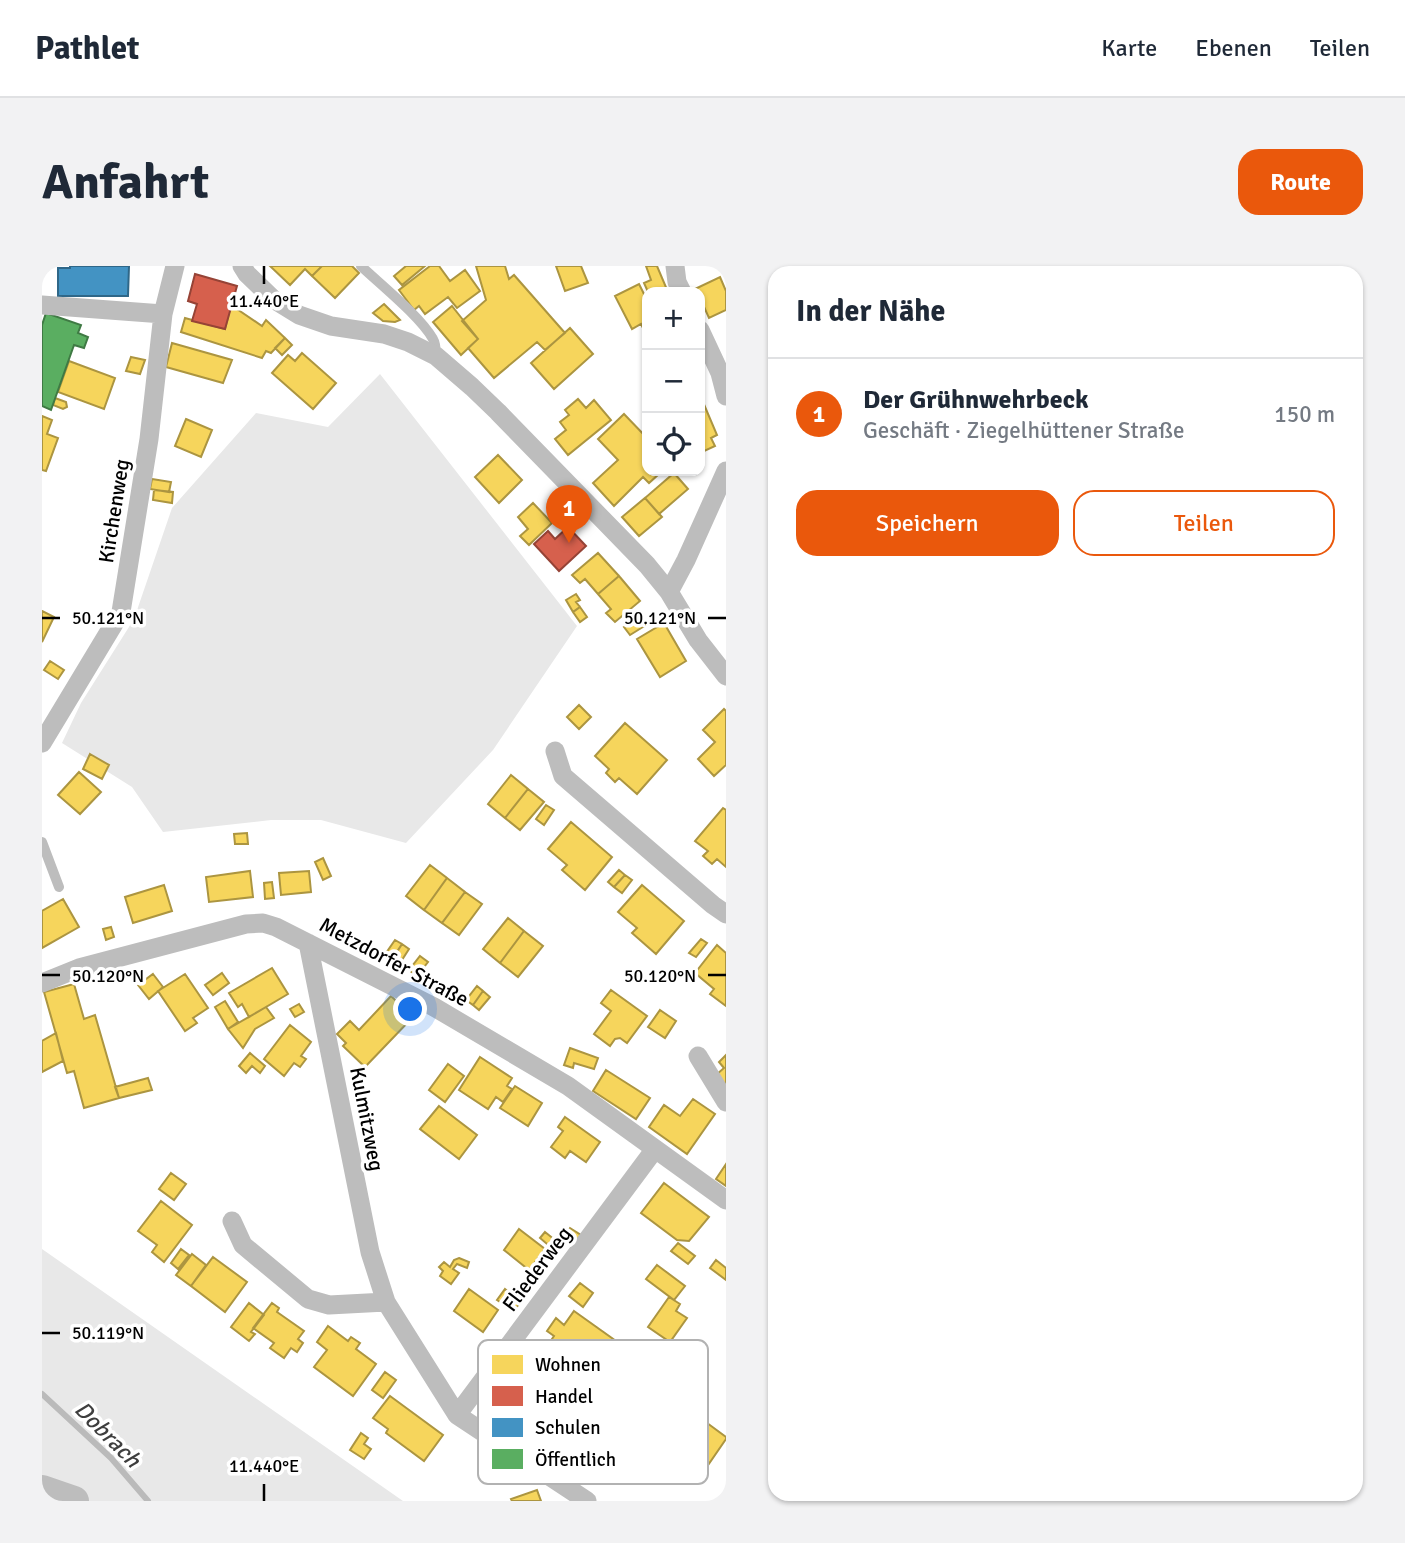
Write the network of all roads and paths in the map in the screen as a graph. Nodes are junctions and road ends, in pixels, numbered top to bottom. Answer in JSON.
{"nodes":[{"id":1,"x":175,"y":266,"type":"edge"},
{"id":2,"x":242,"y":266,"type":"edge"},
{"id":3,"x":361,"y":266,"type":"edge"},
{"id":4,"x":675,"y":266,"type":"edge"},
{"id":5,"x":680,"y":287,"type":"edge"},
{"id":6,"x":42,"y":305,"type":"edge"},
{"id":7,"x":163,"y":314,"type":"junction"},
{"id":8,"x":705,"y":341,"type":"edge"},
{"id":9,"x":436,"y":356,"type":"junction"},
{"id":10,"x":726,"y":396,"type":"edge"},
{"id":11,"x":726,"y":471,"type":"edge"},
{"id":12,"x":668,"y":592,"type":"junction"},
{"id":13,"x":726,"y":676,"type":"edge"},
{"id":14,"x":42,"y":743,"type":"edge"},
{"id":15,"x":555,"y":751,"type":"dead end"},
{"id":16,"x":42,"y":842,"type":"edge"},
{"id":17,"x":59,"y":887,"type":"dead end"},
{"id":18,"x":726,"y":914,"type":"edge"},
{"id":19,"x":308,"y":943,"type":"junction"},
{"id":20,"x":42,"y":984,"type":"edge"},
{"id":21,"x":698,"y":1056,"type":"dead end"},
{"id":22,"x":726,"y":1102,"type":"edge"},
{"id":23,"x":655,"y":1149,"type":"junction"},
{"id":24,"x":726,"y":1200,"type":"edge"},
{"id":25,"x":232,"y":1221,"type":"dead end"},
{"id":26,"x":386,"y":1302,"type":"junction"},
{"id":27,"x":513,"y":1340,"type":"edge"},
{"id":28,"x":478,"y":1387,"type":"edge"},
{"id":29,"x":457,"y":1415,"type":"junction"},
{"id":30,"x":478,"y":1429,"type":"edge"},
{"id":31,"x":561,"y":1484,"type":"edge"},
{"id":32,"x":42,"y":1490,"type":"edge"},
{"id":33,"x":74,"y":1501,"type":"edge"},
{"id":34,"x":587,"y":1501,"type":"edge"}],
"edges":[{"from":1,"to":7,"type":"street","name":"Kirchenweg"},
{"from":2,"to":9,"type":"street"},
{"from":3,"to":9,"type":"lane"},
{"from":4,"to":5,"type":"street"},
{"from":6,"to":7,"type":"street"},
{"from":7,"to":14,"type":"street","name":"Kirchenweg"},
{"from":8,"to":10,"type":"street"},
{"from":9,"to":12,"type":"street"},
{"from":11,"to":12,"type":"street"},
{"from":12,"to":13,"type":"street"},
{"from":15,"to":18,"type":"street"},
{"from":16,"to":17,"type":"lane"},
{"from":19,"to":20,"type":"street","name":"Metzdorfer Straße"},
{"from":19,"to":23,"type":"street","name":"Metzdorfer Straße"},
{"from":19,"to":26,"type":"street","name":"Kulmitzweg"},
{"from":21,"to":22,"type":"street"},
{"from":23,"to":24,"type":"street","name":"Metzdorfer Straße"},
{"from":23,"to":27,"type":"street","name":"Fliederweg"},
{"from":25,"to":26,"type":"street"},
{"from":26,"to":29,"type":"street","name":"Kulmitzweg"},
{"from":28,"to":29,"type":"street","name":"Fliederweg"},
{"from":29,"to":30,"type":"street","name":"Kulmitzweg"},
{"from":31,"to":34,"type":"street","name":"Kulmitzweg"},
{"from":32,"to":33,"type":"main road"}]}
